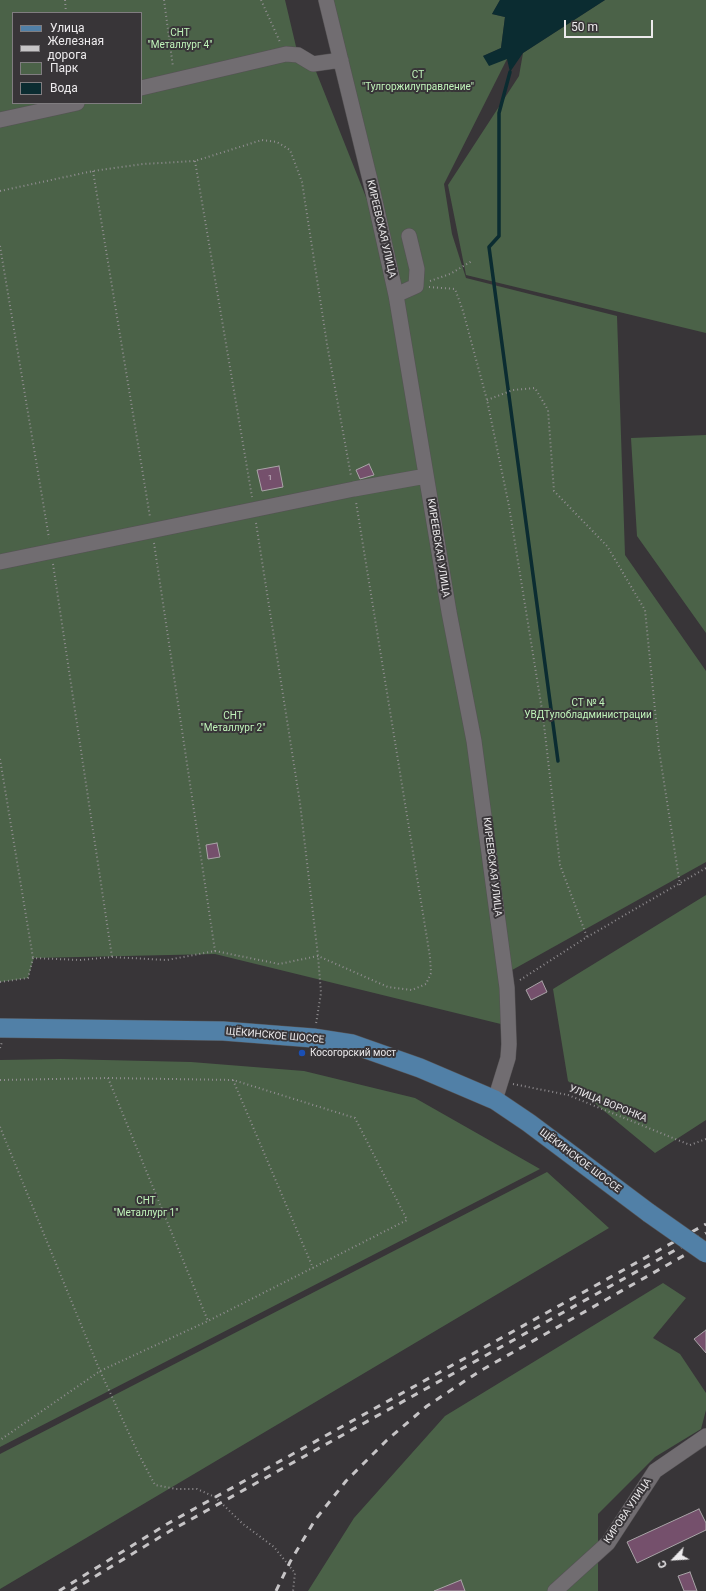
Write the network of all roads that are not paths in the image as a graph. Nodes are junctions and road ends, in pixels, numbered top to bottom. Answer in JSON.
{"nodes":[{"id":1,"x":326,"y":0,"type":"edge"},
{"id":2,"x":341,"y":60,"type":"junction"},
{"id":3,"x":142,"y":88,"type":"edge"},
{"id":4,"x":72,"y":104,"type":"edge"},
{"id":5,"x":0,"y":120,"type":"edge"},
{"id":6,"x":409,"y":236,"type":"dead end"},
{"id":7,"x":396,"y":295,"type":"junction"},
{"id":8,"x":426,"y":476,"type":"junction"},
{"id":9,"x":0,"y":562,"type":"edge"},
{"id":10,"x":0,"y":1028,"type":"edge"},
{"id":11,"x":494,"y":1100,"type":"junction"},
{"id":12,"x":706,"y":1253,"type":"edge"},
{"id":13,"x":706,"y":1436,"type":"edge"},
{"id":14,"x":555,"y":1591,"type":"edge"}],
"edges":[{"from":1,"to":2,"type":"street","name":"КИРЕЕВСКАЯ УЛИЦА"},
{"from":2,"to":3,"type":"street"},
{"from":2,"to":7,"type":"street","name":"КИРЕЕВСКАЯ УЛИЦА"},
{"from":4,"to":5,"type":"street"},
{"from":6,"to":7,"type":"street"},
{"from":7,"to":8,"type":"street","name":"КИРЕЕВСКАЯ УЛИЦА"},
{"from":8,"to":9,"type":"street"},
{"from":8,"to":11,"type":"street","name":"КИРЕЕВСКАЯ УЛИЦА"},
{"from":10,"to":11,"type":"main road","name":"ЩЁКИНСКОЕ ШОССЕ"},
{"from":11,"to":12,"type":"main road","name":"ЩЁКИНСКОЕ ШОССЕ","bridge":true},
{"from":13,"to":14,"type":"street","name":"КИРОВА УЛИЦА"}]}
